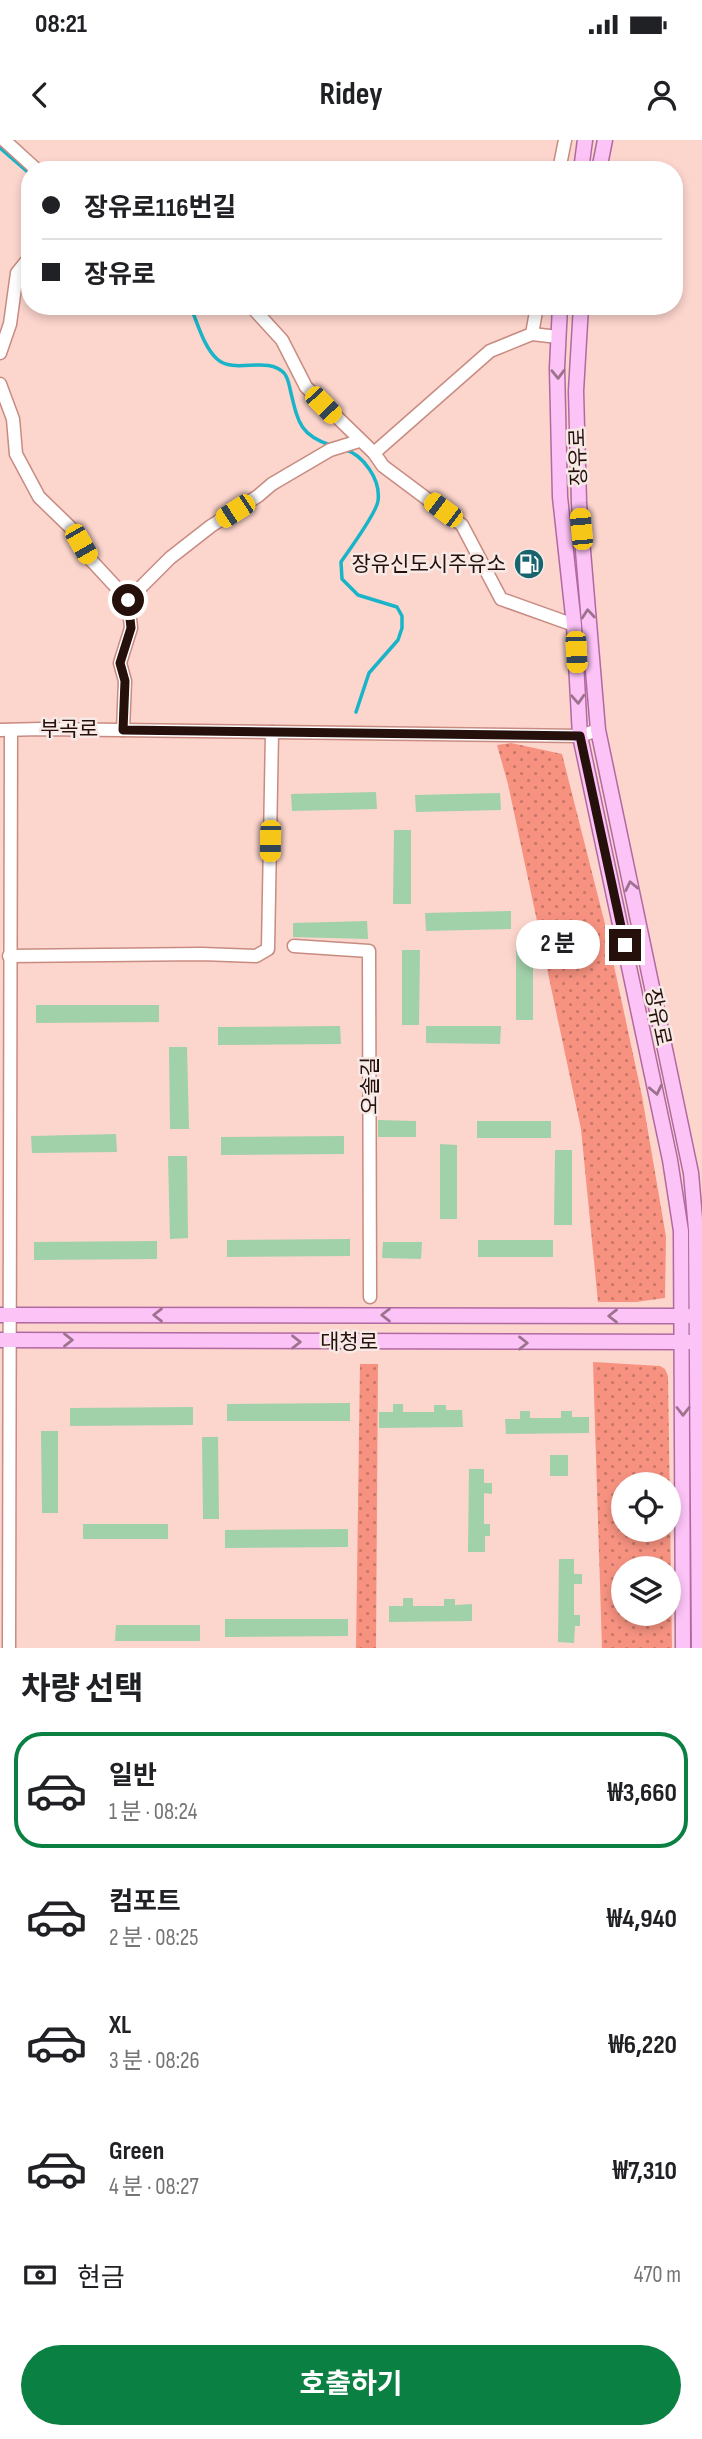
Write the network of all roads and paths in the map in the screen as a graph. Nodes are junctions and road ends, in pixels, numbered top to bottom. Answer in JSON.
{"nodes":[{"id":1,"x":4,"y":140,"type":"edge"},
{"id":2,"x":565,"y":140,"type":"edge"},
{"id":3,"x":585,"y":140,"type":"edge"},
{"id":4,"x":605,"y":140,"type":"edge"},
{"id":5,"x":27,"y":161,"type":"edge"},
{"id":6,"x":561,"y":161,"type":"edge"},
{"id":7,"x":582,"y":161,"type":"edge"},
{"id":8,"x":601,"y":161,"type":"edge"},
{"id":9,"x":21,"y":268,"type":"edge"},
{"id":10,"x":259,"y":315,"type":"edge"},
{"id":11,"x":535,"y":315,"type":"edge"},
{"id":12,"x":559,"y":315,"type":"edge"},
{"id":13,"x":580,"y":315,"type":"edge"},
{"id":14,"x":532,"y":334,"type":"junction"},
{"id":15,"x":558,"y":337,"type":"junction"},
{"id":16,"x":0,"y":353,"type":"edge"},
{"id":17,"x":0,"y":384,"type":"edge"},
{"id":18,"x":359,"y":441,"type":"junction"},
{"id":19,"x":374,"y":453,"type":"junction"},
{"id":20,"x":128,"y":600,"type":"junction"},
{"id":21,"x":574,"y":625,"type":"junction"},
{"id":22,"x":6,"y":730,"type":"edge"},
{"id":23,"x":123,"y":730,"type":"junction"},
{"id":24,"x":598,"y":730,"type":"junction"},
{"id":25,"x":272,"y":732,"type":"junction"},
{"id":26,"x":580,"y":736,"type":"junction"},
{"id":27,"x":294,"y":946,"type":"dead end"},
{"id":28,"x":9,"y":956,"type":"junction"},
{"id":29,"x":697,"y":1179,"type":"edge"},
{"id":30,"x":370,"y":1297,"type":"dead end"},
{"id":31,"x":5,"y":1315,"type":"edge"},
{"id":32,"x":682,"y":1315,"type":"junction"},
{"id":33,"x":697,"y":1316,"type":"junction"},
{"id":34,"x":5,"y":1340,"type":"edge"},
{"id":35,"x":698,"y":1342,"type":"junction"},
{"id":36,"x":682,"y":1343,"type":"junction"},
{"id":37,"x":700,"y":1479,"type":"edge"},
{"id":38,"x":9,"y":1648,"type":"edge"},
{"id":39,"x":683,"y":1648,"type":"edge"},
{"id":40,"x":699,"y":1648,"type":"edge"}],
"edges":[{"from":1,"to":5,"type":"street"},
{"from":2,"to":6,"type":"street"},
{"from":3,"to":7,"type":"main road"},
{"from":4,"to":8,"type":"main road"},
{"from":9,"to":16,"type":"street"},
{"from":10,"to":18,"type":"street"},
{"from":11,"to":14,"type":"street"},
{"from":12,"to":15,"type":"main road","name":"장유로"},
{"from":24,"to":13,"type":"main road","name":"장유로","one_way":true},
{"from":14,"to":15,"type":"street"},
{"from":14,"to":19,"type":"street"},
{"from":15,"to":21,"type":"main road","name":"장유로","one_way":true},
{"from":17,"to":20,"type":"street"},
{"from":18,"to":19,"type":"street"},
{"from":18,"to":20,"type":"street"},
{"from":19,"to":21,"type":"street"},
{"from":20,"to":23,"type":"street"},
{"from":21,"to":26,"type":"main road","name":"장유로","one_way":true},
{"from":22,"to":23,"type":"street","name":"부곡로"},
{"from":22,"to":28,"type":"street"},
{"from":23,"to":25,"type":"street","name":"부곡로"},
{"from":24,"to":26,"type":"street","name":"부곡로"},
{"from":29,"to":24,"type":"main road","name":"장유로","one_way":true},
{"from":25,"to":26,"type":"street","name":"부곡로"},
{"from":25,"to":28,"type":"street"},
{"from":26,"to":32,"type":"main road","name":"장유로","one_way":true},
{"from":27,"to":30,"type":"street","name":"오솔길"},
{"from":28,"to":31,"type":"street"},
{"from":29,"to":33,"type":"main road","name":"장유로"},
{"from":32,"to":31,"type":"main road","name":"대청로","one_way":true},
{"from":31,"to":34,"type":"street"},
{"from":32,"to":33,"type":"main road","name":"대청로"},
{"from":32,"to":36,"type":"main road","name":"장유로"},
{"from":33,"to":35,"type":"main road","name":"장유로"},
{"from":34,"to":36,"type":"main road","name":"대청로","one_way":true},
{"from":34,"to":38,"type":"street"},
{"from":35,"to":36,"type":"main road","name":"대청로"},
{"from":35,"to":37,"type":"main road","name":"장유로"},
{"from":36,"to":39,"type":"main road","name":"장유로","one_way":true},
{"from":37,"to":40,"type":"main road","name":"장유로"}]}
